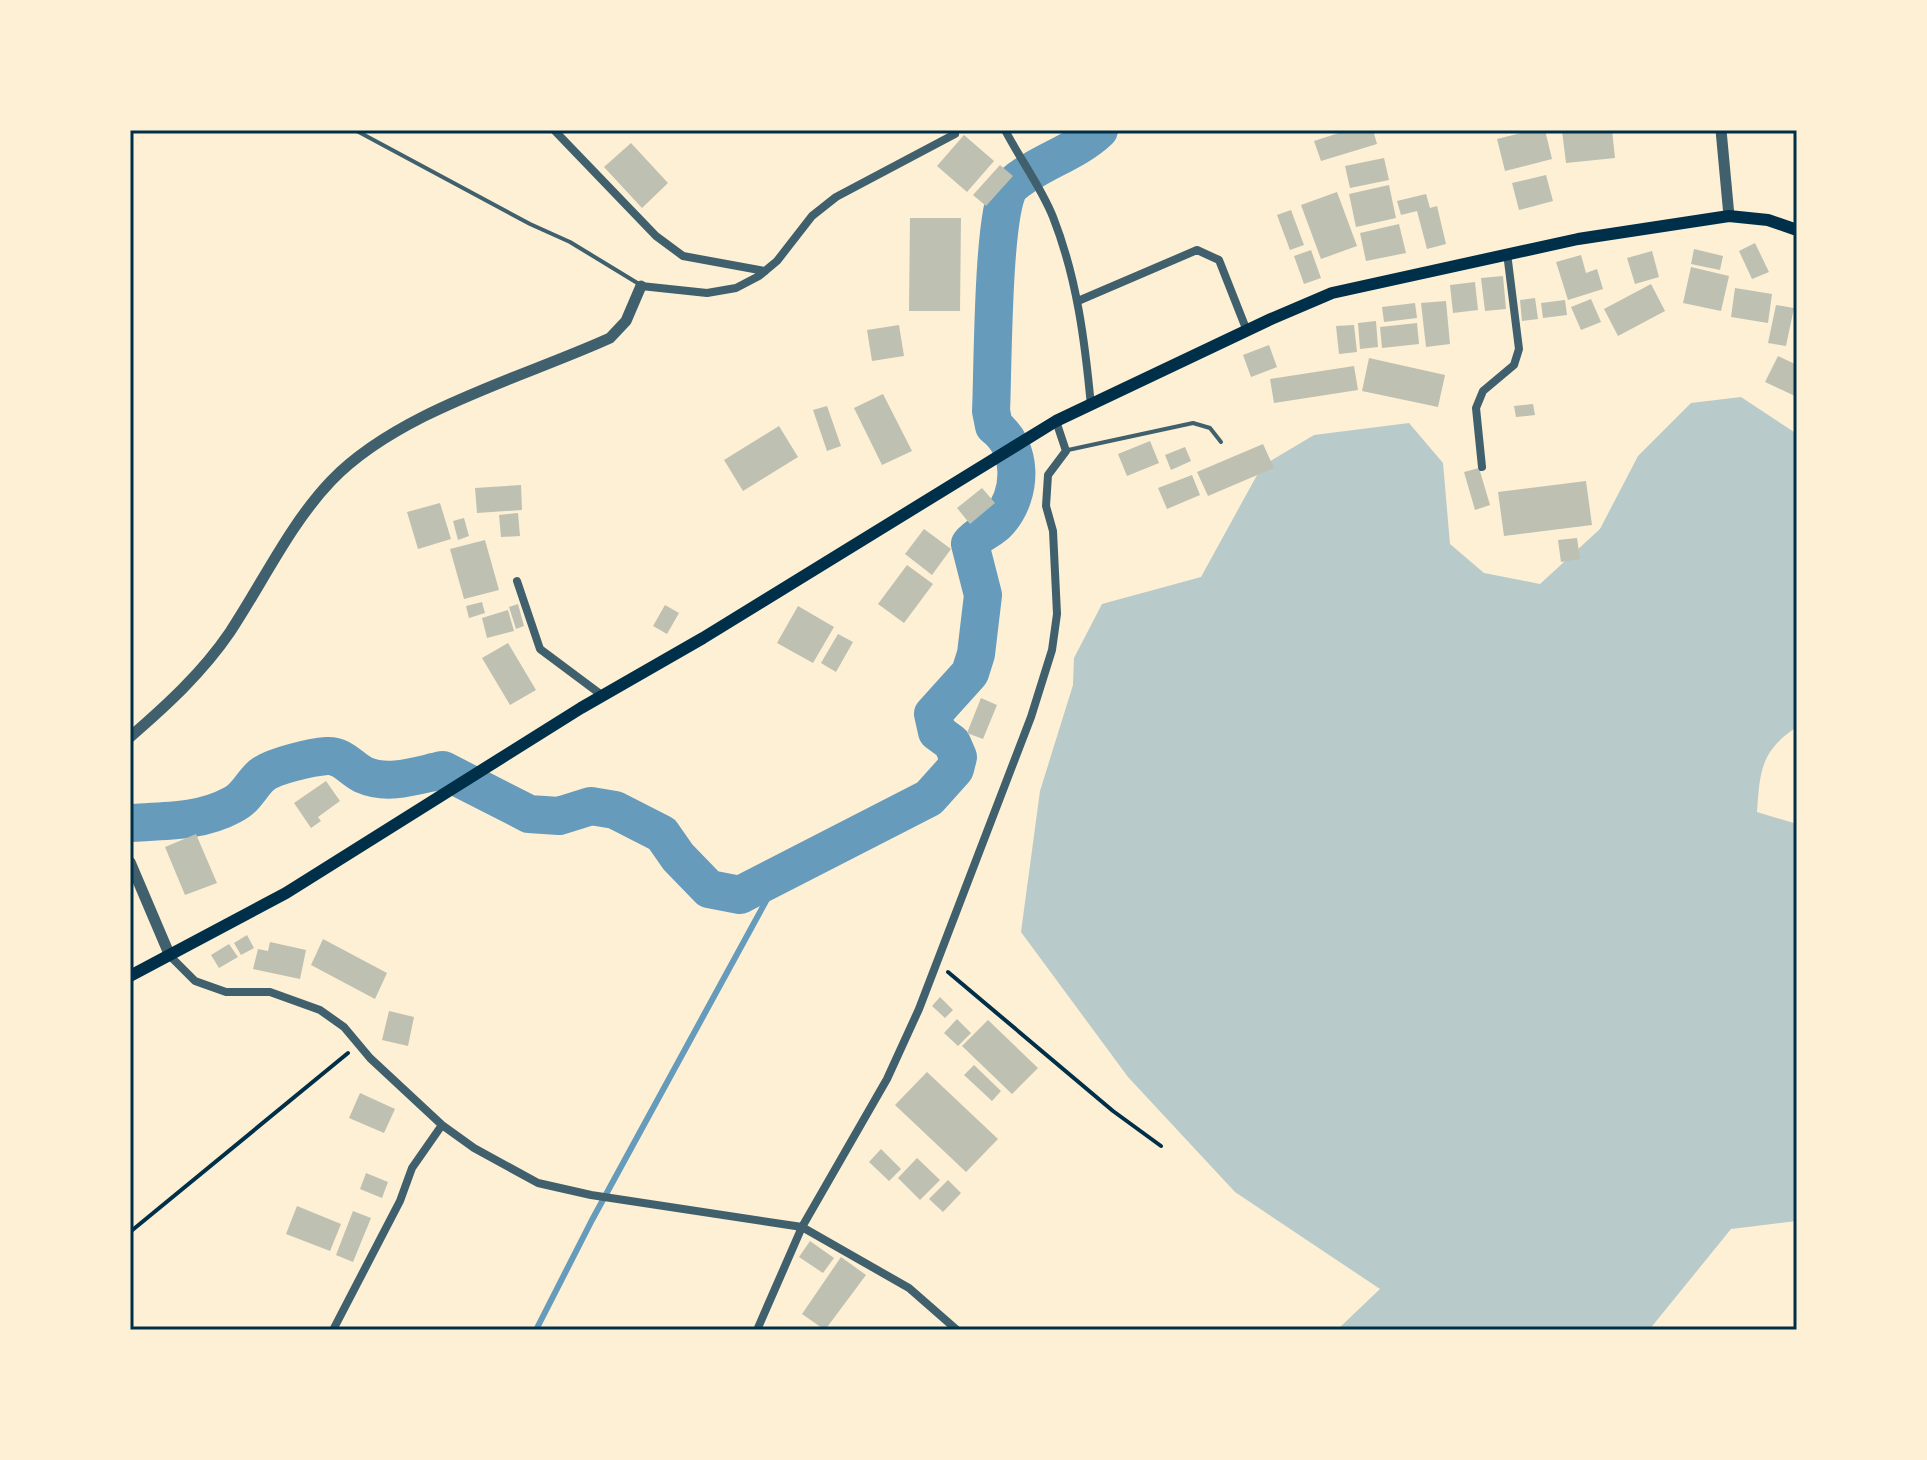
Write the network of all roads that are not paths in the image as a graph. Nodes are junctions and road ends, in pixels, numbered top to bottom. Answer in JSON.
{"nodes":[{"id":1,"x":355,"y":130,"type":"edge"},
{"id":2,"x":554,"y":130,"type":"edge"},
{"id":3,"x":1005,"y":130,"type":"edge"},
{"id":4,"x":1721,"y":130,"type":"edge"},
{"id":5,"x":955,"y":134,"type":"dead end"},
{"id":6,"x":1729,"y":216,"type":"junction"},
{"id":7,"x":1797,"y":230,"type":"edge"},
{"id":8,"x":1507,"y":253,"type":"junction"},
{"id":9,"x":765,"y":271,"type":"junction"},
{"id":10,"x":641,"y":286,"type":"junction"},
{"id":11,"x":1078,"y":301,"type":"junction"},
{"id":12,"x":1247,"y":331,"type":"junction"},
{"id":13,"x":1091,"y":406,"type":"junction"},
{"id":14,"x":1056,"y":421,"type":"junction"},
{"id":15,"x":1221,"y":442,"type":"dead end"},
{"id":16,"x":1066,"y":451,"type":"junction"},
{"id":17,"x":1482,"y":467,"type":"dead end"},
{"id":18,"x":517,"y":581,"type":"dead end"},
{"id":19,"x":603,"y":696,"type":"junction"},
{"id":20,"x":130,"y":737,"type":"edge"},
{"id":21,"x":130,"y":862,"type":"edge"},
{"id":22,"x":170,"y":956,"type":"junction"},
{"id":23,"x":130,"y":976,"type":"edge"},
{"id":24,"x":442,"y":1125,"type":"junction"},
{"id":25,"x":802,"y":1227,"type":"junction"},
{"id":26,"x":333,"y":1330,"type":"edge"},
{"id":27,"x":757,"y":1330,"type":"edge"},
{"id":28,"x":957,"y":1330,"type":"edge"}],
"edges":[{"from":1,"to":10,"type":"lane"},
{"from":2,"to":9,"type":"street"},
{"from":3,"to":11,"type":"street"},
{"from":4,"to":6,"type":"street"},
{"from":5,"to":9,"type":"street"},
{"from":6,"to":7,"type":"main road"},
{"from":6,"to":8,"type":"main road"},
{"from":8,"to":12,"type":"main road"},
{"from":8,"to":17,"type":"street"},
{"from":9,"to":10,"type":"street"},
{"from":10,"to":20,"type":"street"},
{"from":11,"to":12,"type":"street"},
{"from":11,"to":13,"type":"street"},
{"from":12,"to":13,"type":"main road"},
{"from":13,"to":14,"type":"main road"},
{"from":14,"to":16,"type":"street"},
{"from":14,"to":19,"type":"main road"},
{"from":15,"to":16,"type":"lane"},
{"from":16,"to":25,"type":"street"},
{"from":18,"to":19,"type":"street"},
{"from":19,"to":22,"type":"main road"},
{"from":21,"to":22,"type":"street"},
{"from":22,"to":23,"type":"main road"},
{"from":22,"to":24,"type":"street"},
{"from":24,"to":25,"type":"street"},
{"from":24,"to":26,"type":"street"},
{"from":25,"to":27,"type":"street"},
{"from":25,"to":28,"type":"street"}]}
